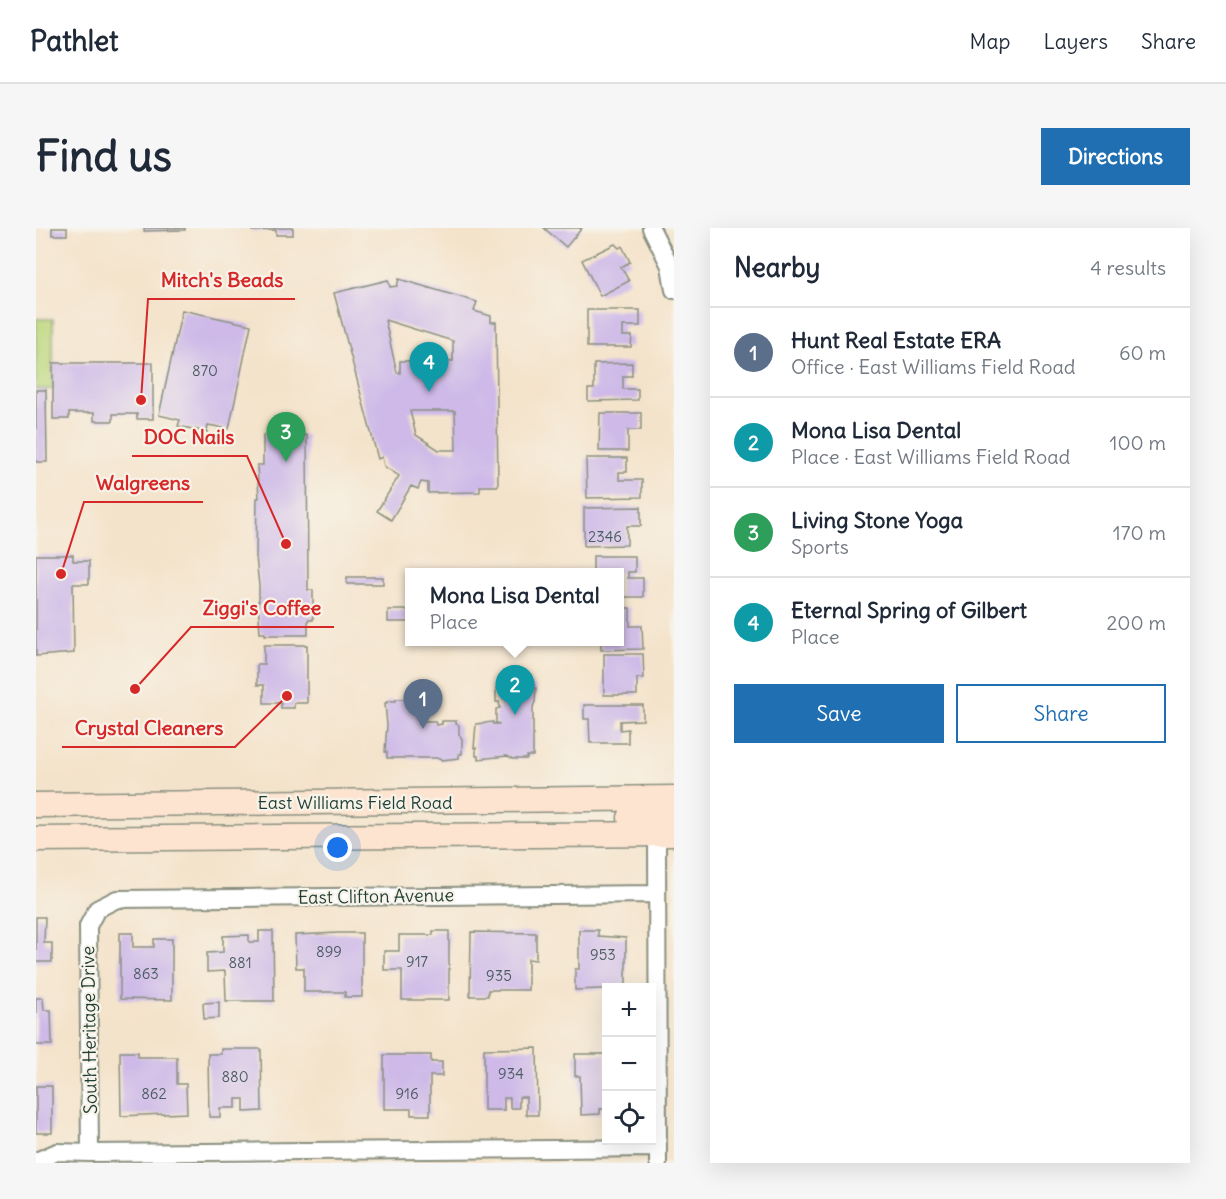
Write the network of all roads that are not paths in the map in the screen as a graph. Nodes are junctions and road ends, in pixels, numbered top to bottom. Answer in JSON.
{"nodes":[{"id":1,"x":651,"y":228,"type":"edge"},
{"id":2,"x":674,"y":290,"type":"edge"},
{"id":3,"x":674,"y":798,"type":"edge"},
{"id":4,"x":370,"y":801,"type":"junction"},
{"id":5,"x":36,"y":805,"type":"edge"},
{"id":6,"x":674,"y":812,"type":"edge"},
{"id":7,"x":665,"y":834,"type":"edge"},
{"id":8,"x":543,"y":835,"type":"junction"},
{"id":9,"x":371,"y":836,"type":"junction"},
{"id":10,"x":36,"y":839,"type":"edge"},
{"id":11,"x":657,"y":894,"type":"junction"},
{"id":12,"x":97,"y":909,"type":"joint"},
{"id":13,"x":90,"y":1154,"type":"junction"},
{"id":14,"x":658,"y":1155,"type":"edge"},
{"id":15,"x":36,"y":1161,"type":"edge"},
{"id":16,"x":73,"y":1163,"type":"edge"}],
"edges":[{"from":1,"to":2,"type":"street"},
{"from":3,"to":4,"type":"main road","name":"East Williams Field Road"},
{"from":4,"to":5,"type":"main road","name":"East Williams Field Road"},
{"from":4,"to":9,"type":"main road"},
{"from":6,"to":8,"type":"main road"},
{"from":7,"to":8,"type":"main road","name":"East Williams Field Road"},
{"from":7,"to":11,"type":"street"},
{"from":8,"to":9,"type":"main road","name":"East Williams Field Road"},
{"from":9,"to":10,"type":"main road","name":"East Williams Field Road"},
{"from":11,"to":12,"type":"street","name":"East Clifton Avenue"},
{"from":11,"to":14,"type":"street"},
{"from":12,"to":13,"type":"street","name":"South Heritage Drive"},
{"from":13,"to":14,"type":"street"},
{"from":13,"to":15,"type":"street"},
{"from":13,"to":16,"type":"street"}]}
